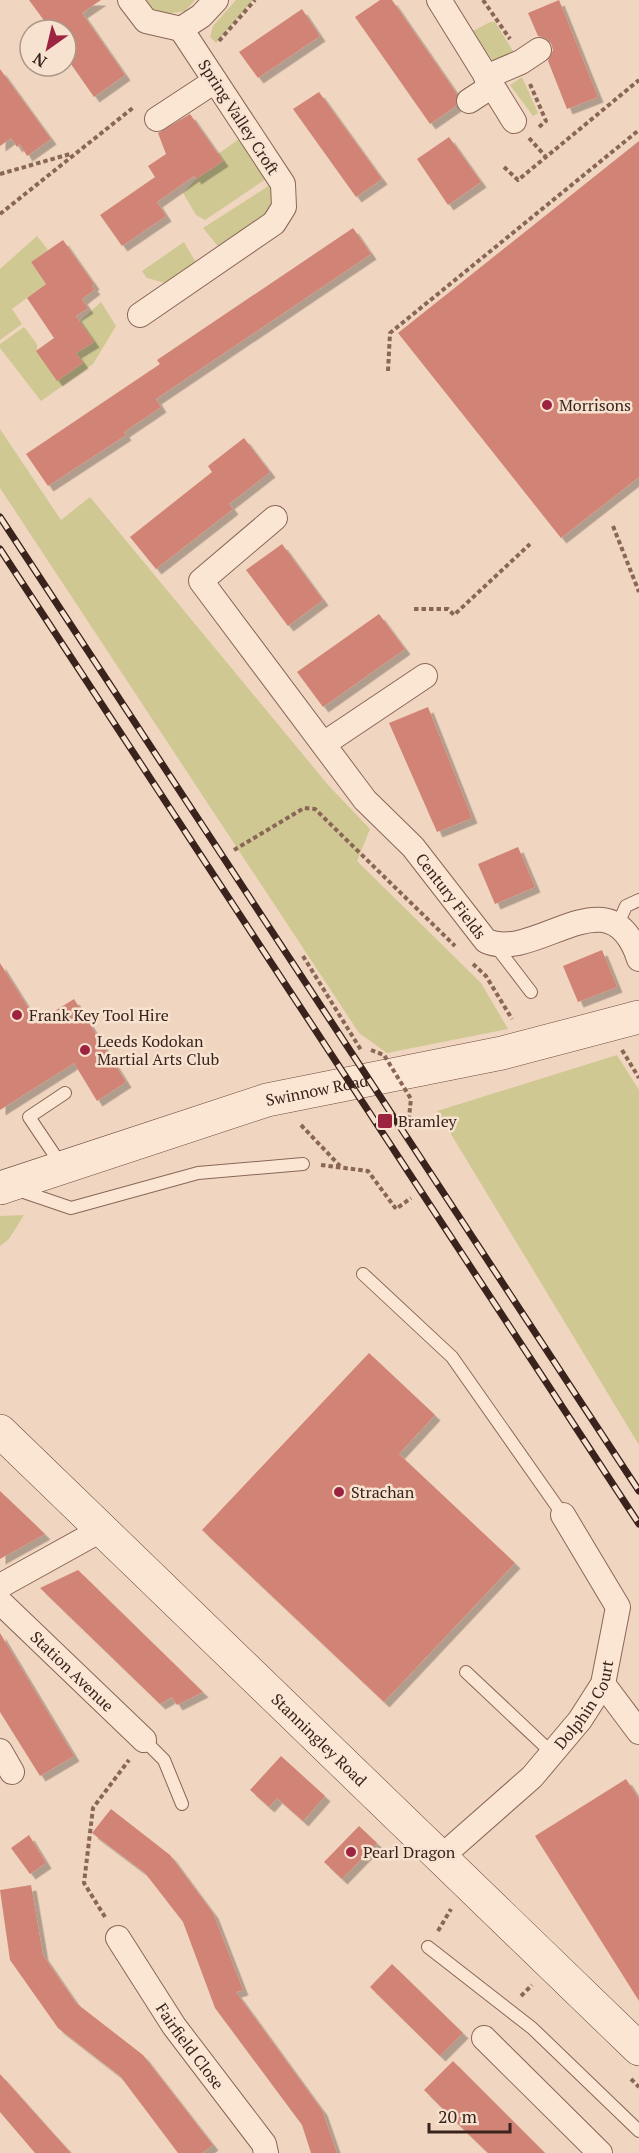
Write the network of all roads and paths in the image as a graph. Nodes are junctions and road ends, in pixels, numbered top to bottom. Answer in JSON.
{"nodes":[{"id":1,"x":130,"y":0,"type":"edge"},
{"id":2,"x":216,"y":0,"type":"edge"},
{"id":3,"x":255,"y":0,"type":"edge"},
{"id":4,"x":439,"y":0,"type":"edge"},
{"id":5,"x":182,"y":29,"type":"junction"},
{"id":6,"x":213,"y":48,"type":"dead end"},
{"id":7,"x":539,"y":50,"type":"dead end"},
{"id":8,"x":639,"y":80,"type":"edge"},
{"id":9,"x":215,"y":81,"type":"junction"},
{"id":10,"x":489,"y":81,"type":"junction"},
{"id":11,"x":469,"y":101,"type":"dead end"},
{"id":12,"x":137,"y":105,"type":"dead end"},
{"id":13,"x":157,"y":119,"type":"dead end"},
{"id":14,"x":514,"y":121,"type":"joint"},
{"id":15,"x":639,"y":130,"type":"edge"},
{"id":16,"x":74,"y":153,"type":"junction"},
{"id":17,"x":546,"y":157,"type":"junction"},
{"id":18,"x":504,"y":167,"type":"dead end"},
{"id":19,"x":0,"y":174,"type":"edge"},
{"id":20,"x":0,"y":214,"type":"edge"},
{"id":21,"x":140,"y":315,"type":"dead end"},
{"id":22,"x":387,"y":371,"type":"dead end"},
{"id":23,"x":275,"y":518,"type":"dead end"},
{"id":24,"x":613,"y":526,"type":"dead end"},
{"id":25,"x":530,"y":544,"type":"dead end"},
{"id":26,"x":639,"y":592,"type":"edge"},
{"id":27,"x":414,"y":609,"type":"dead end"},
{"id":28,"x":425,"y":675,"type":"dead end"},
{"id":29,"x":325,"y":743,"type":"junction"},
{"id":30,"x":234,"y":850,"type":"dead end"},
{"id":31,"x":639,"y":900,"type":"edge"},
{"id":32,"x":617,"y":926,"type":"junction"},
{"id":33,"x":495,"y":945,"type":"junction"},
{"id":34,"x":460,"y":951,"type":"dead end"},
{"id":35,"x":303,"y":956,"type":"dead end"},
{"id":36,"x":639,"y":959,"type":"edge"},
{"id":37,"x":469,"y":960,"type":"dead end"},
{"id":38,"x":531,"y":992,"type":"dead end"},
{"id":39,"x":639,"y":1017,"type":"edge"},
{"id":40,"x":515,"y":1024,"type":"dead end"},
{"id":41,"x":65,"y":1093,"type":"dead end"},
{"id":42,"x":410,"y":1120,"type":"dead end"},
{"id":43,"x":295,"y":1126,"type":"dead end"},
{"id":44,"x":303,"y":1164,"type":"joint"},
{"id":45,"x":63,"y":1167,"type":"junction"},
{"id":46,"x":341,"y":1167,"type":"junction"},
{"id":47,"x":2,"y":1184,"type":"edge"},
{"id":48,"x":411,"y":1198,"type":"dead end"},
{"id":49,"x":363,"y":1274,"type":"dead end"},
{"id":50,"x":0,"y":1431,"type":"edge"},
{"id":51,"x":562,"y":1515,"type":"joint"},
{"id":52,"x":101,"y":1530,"type":"junction"},
{"id":53,"x":0,"y":1586,"type":"edge"},
{"id":54,"x":0,"y":1602,"type":"edge"},
{"id":55,"x":466,"y":1672,"type":"dead end"},
{"id":56,"x":603,"y":1684,"type":"junction"},
{"id":57,"x":639,"y":1732,"type":"edge"},
{"id":58,"x":144,"y":1740,"type":"junction"},
{"id":59,"x":0,"y":1751,"type":"edge"},
{"id":60,"x":551,"y":1752,"type":"junction"},
{"id":61,"x":12,"y":1772,"type":"dead end"},
{"id":62,"x":182,"y":1804,"type":"dead end"},
{"id":63,"x":440,"y":1858,"type":"junction"},
{"id":64,"x":467,"y":1884,"type":"junction"},
{"id":65,"x":118,"y":1938,"type":"joint"},
{"id":66,"x":428,"y":1947,"type":"joint"},
{"id":67,"x":484,"y":2038,"type":"dead end"},
{"id":68,"x":639,"y":2049,"type":"edge"},
{"id":69,"x":639,"y":2131,"type":"edge"},
{"id":70,"x":266,"y":2153,"type":"edge"},
{"id":71,"x":600,"y":2153,"type":"edge"}],
"edges":[{"from":1,"to":5,"type":"street"},
{"from":2,"to":5,"type":"street"},
{"from":3,"to":6,"type":"path"},
{"from":4,"to":10,"type":"street"},
{"from":5,"to":9,"type":"street","name":"Spring Valley Croft"},
{"from":7,"to":10,"type":"street"},
{"from":8,"to":17,"type":"path"},
{"from":9,"to":13,"type":"street"},
{"from":9,"to":21,"type":"street","name":"Spring Valley Croft"},
{"from":10,"to":11,"type":"street"},
{"from":10,"to":14,"type":"street"},
{"from":12,"to":16,"type":"path"},
{"from":14,"to":17,"type":"path"},
{"from":15,"to":22,"type":"path"},
{"from":16,"to":19,"type":"path"},
{"from":16,"to":20,"type":"path"},
{"from":17,"to":18,"type":"path"},
{"from":23,"to":29,"type":"street","name":"Century Fields"},
{"from":24,"to":26,"type":"path"},
{"from":25,"to":27,"type":"path"},
{"from":28,"to":29,"type":"street"},
{"from":29,"to":33,"type":"street","name":"Century Fields"},
{"from":30,"to":34,"type":"path"},
{"from":31,"to":32,"type":"lane"},
{"from":32,"to":33,"type":"street","name":"Century Fields"},
{"from":32,"to":36,"type":"street"},
{"from":33,"to":38,"type":"lane"},
{"from":35,"to":42,"type":"path","bridge":true},
{"from":37,"to":40,"type":"path"},
{"from":39,"to":45,"type":"street","name":"Swinnow Road"},
{"from":41,"to":45,"type":"lane"},
{"from":43,"to":46,"type":"path"},
{"from":44,"to":46,"type":"path"},
{"from":44,"to":47,"type":"lane"},
{"from":45,"to":47,"type":"street","name":"Swinnow Road"},
{"from":46,"to":48,"type":"path"},
{"from":49,"to":51,"type":"lane"},
{"from":50,"to":52,"type":"street","name":"Stanningley Road"},
{"from":51,"to":56,"type":"street","name":"Dolphin Court"},
{"from":52,"to":53,"type":"street"},
{"from":52,"to":63,"type":"street","name":"Stanningley Road"},
{"from":54,"to":58,"type":"street","name":"Station Avenue"},
{"from":55,"to":60,"type":"lane"},
{"from":56,"to":57,"type":"street"},
{"from":56,"to":60,"type":"street","name":"Dolphin Court"},
{"from":58,"to":62,"type":"lane"},
{"from":58,"to":65,"type":"path"},
{"from":59,"to":61,"type":"street"},
{"from":60,"to":63,"type":"street","name":"Dolphin Court"},
{"from":63,"to":64,"type":"street","name":"Stanningley Road"},
{"from":64,"to":66,"type":"path"},
{"from":64,"to":68,"type":"street","name":"Stanningley Road"},
{"from":65,"to":70,"type":"street","name":"Fairfield Close"},
{"from":66,"to":69,"type":"lane"},
{"from":67,"to":71,"type":"street"}]}
